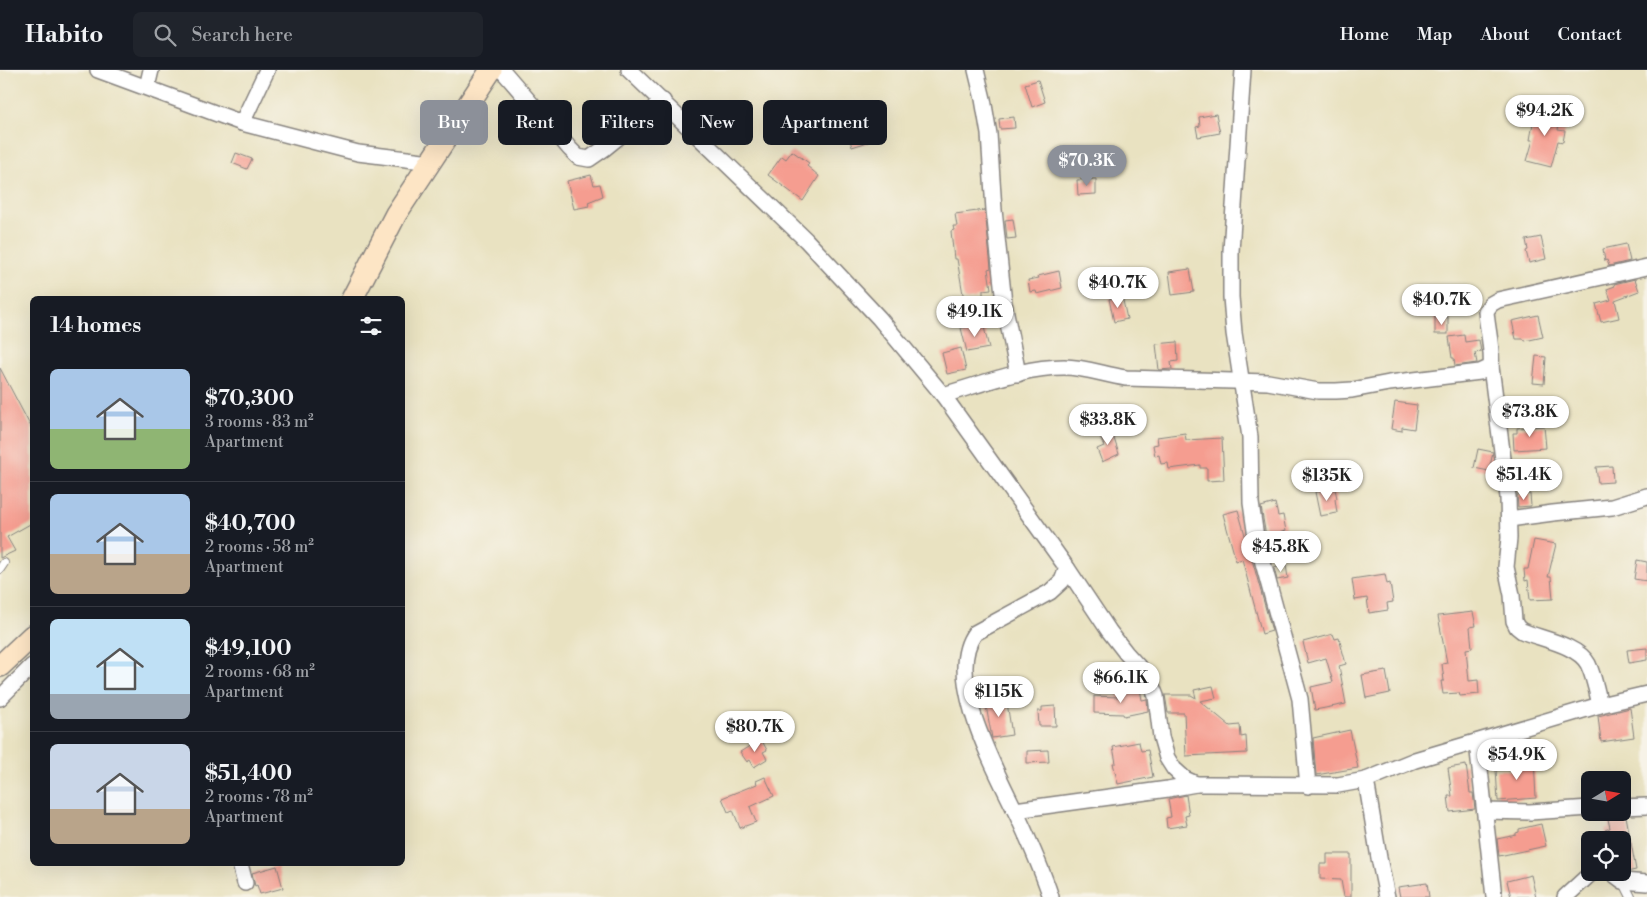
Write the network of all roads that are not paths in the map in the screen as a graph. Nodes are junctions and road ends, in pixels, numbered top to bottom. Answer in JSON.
{"nodes":[{"id":1,"x":98,"y":70,"type":"edge"},
{"id":2,"x":151,"y":70,"type":"edge"},
{"id":3,"x":268,"y":70,"type":"edge"},
{"id":4,"x":491,"y":70,"type":"edge"},
{"id":5,"x":502,"y":70,"type":"edge"},
{"id":6,"x":629,"y":70,"type":"edge"},
{"id":7,"x":976,"y":70,"type":"edge"},
{"id":8,"x":1243,"y":70,"type":"edge"},
{"id":9,"x":147,"y":87,"type":"junction"},
{"id":10,"x":662,"y":100,"type":"edge"},
{"id":11,"x":672,"y":110,"type":"edge"},
{"id":12,"x":242,"y":123,"type":"junction"},
{"id":13,"x":608,"y":145,"type":"edge"},
{"id":14,"x":430,"y":162,"type":"junction"},
{"id":15,"x":1647,"y":267,"type":"edge"},
{"id":16,"x":354,"y":296,"type":"edge"},
{"id":17,"x":1491,"y":367,"type":"junction"},
{"id":18,"x":1018,"y":374,"type":"junction"},
{"id":19,"x":1241,"y":381,"type":"junction"},
{"id":20,"x":943,"y":395,"type":"junction"},
{"id":21,"x":1647,"y":496,"type":"edge"},
{"id":22,"x":1509,"y":519,"type":"junction"},
{"id":23,"x":1068,"y":568,"type":"junction"},
{"id":24,"x":30,"y":638,"type":"edge"},
{"id":25,"x":0,"y":666,"type":"edge"},
{"id":26,"x":30,"y":668,"type":"edge"},
{"id":27,"x":1647,"y":694,"type":"edge"},
{"id":28,"x":0,"y":698,"type":"edge"},
{"id":29,"x":1600,"y":705,"type":"junction"},
{"id":30,"x":1477,"y":742,"type":"junction"},
{"id":31,"x":1366,"y":780,"type":"junction"},
{"id":32,"x":1196,"y":784,"type":"junction"},
{"id":33,"x":1308,"y":786,"type":"junction"},
{"id":34,"x":1647,"y":806,"type":"edge"},
{"id":35,"x":1631,"y":807,"type":"edge"},
{"id":36,"x":1581,"y":809,"type":"edge"},
{"id":37,"x":1015,"y":810,"type":"junction"},
{"id":38,"x":1485,"y":811,"type":"junction"},
{"id":39,"x":241,"y":866,"type":"edge"},
{"id":40,"x":1582,"y":881,"type":"edge"},
{"id":41,"x":1620,"y":881,"type":"edge"},
{"id":42,"x":1626,"y":881,"type":"edge"},
{"id":43,"x":245,"y":883,"type":"dead end"},
{"id":44,"x":1647,"y":884,"type":"edge"},
{"id":45,"x":1051,"y":897,"type":"edge"},
{"id":46,"x":1387,"y":897,"type":"edge"},
{"id":47,"x":1494,"y":897,"type":"edge"},
{"id":48,"x":1565,"y":897,"type":"edge"},
{"id":49,"x":1631,"y":897,"type":"edge"}],
"edges":[{"from":1,"to":9,"type":"street"},
{"from":2,"to":9,"type":"street"},
{"from":3,"to":12,"type":"street"},
{"from":4,"to":14,"type":"main road"},
{"from":5,"to":13,"type":"street"},
{"from":6,"to":10,"type":"street"},
{"from":7,"to":18,"type":"street"},
{"from":8,"to":19,"type":"street"},
{"from":9,"to":12,"type":"street"},
{"from":11,"to":20,"type":"street"},
{"from":12,"to":14,"type":"street"},
{"from":14,"to":16,"type":"main road"},
{"from":15,"to":17,"type":"street"},
{"from":17,"to":19,"type":"street"},
{"from":17,"to":22,"type":"street"},
{"from":18,"to":19,"type":"street"},
{"from":18,"to":20,"type":"street"},
{"from":19,"to":33,"type":"street"},
{"from":20,"to":23,"type":"street"},
{"from":21,"to":22,"type":"street"},
{"from":22,"to":29,"type":"street"},
{"from":23,"to":32,"type":"street"},
{"from":23,"to":37,"type":"street"},
{"from":24,"to":25,"type":"main road"},
{"from":26,"to":28,"type":"street"},
{"from":27,"to":29,"type":"street"},
{"from":29,"to":30,"type":"street"},
{"from":30,"to":31,"type":"street"},
{"from":30,"to":38,"type":"street"},
{"from":31,"to":33,"type":"street"},
{"from":31,"to":46,"type":"street"},
{"from":32,"to":33,"type":"street"},
{"from":32,"to":37,"type":"street"},
{"from":34,"to":35,"type":"street"},
{"from":36,"to":38,"type":"street"},
{"from":37,"to":45,"type":"street"},
{"from":38,"to":47,"type":"street"},
{"from":39,"to":43,"type":"street"},
{"from":40,"to":48,"type":"street"},
{"from":41,"to":49,"type":"lane"},
{"from":42,"to":44,"type":"street"}]}
